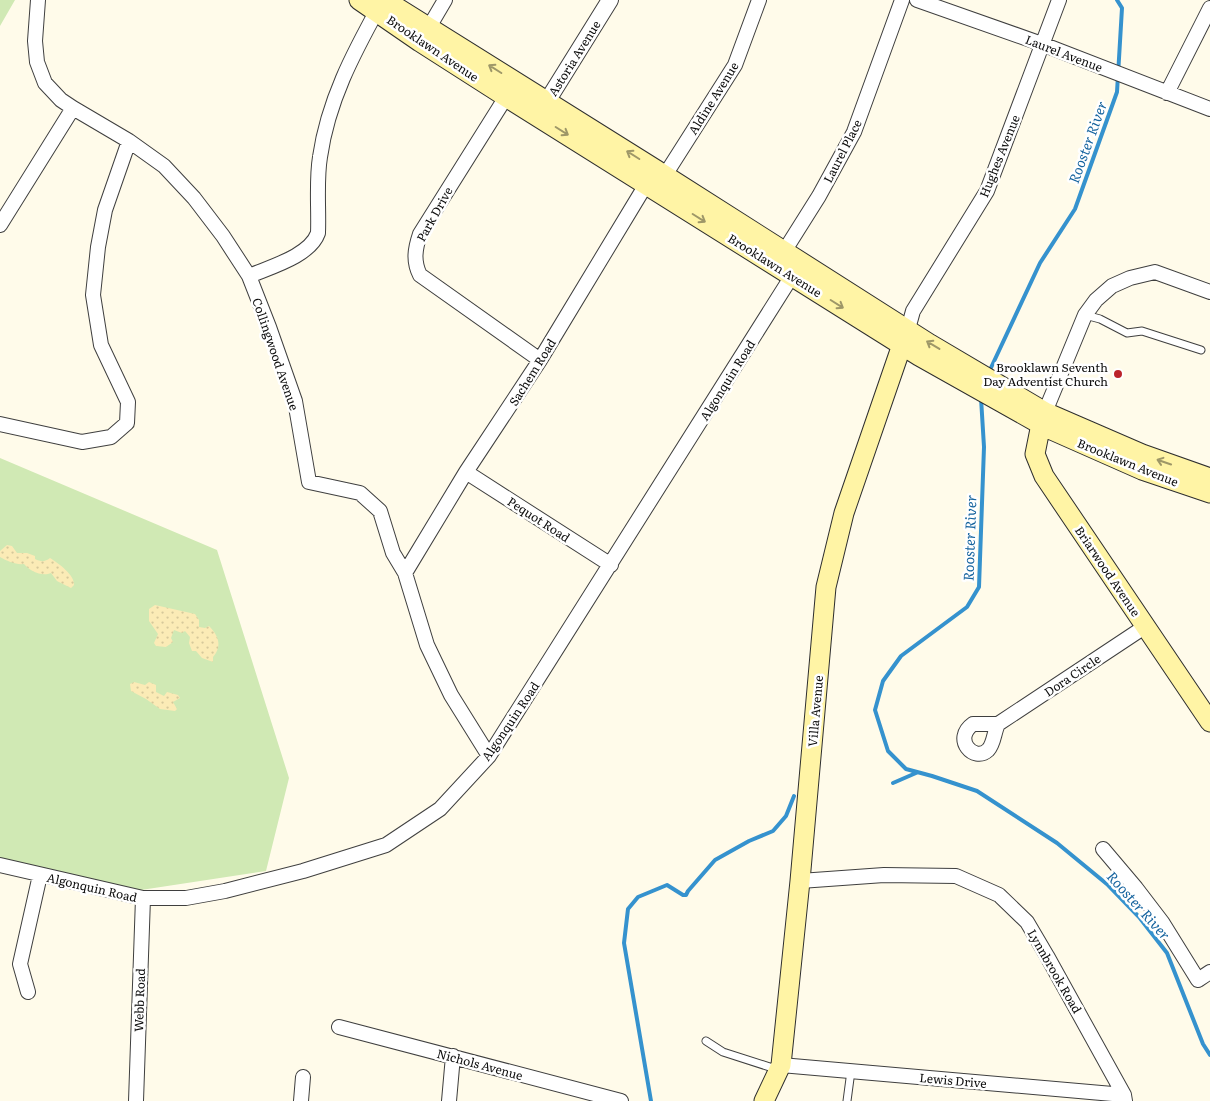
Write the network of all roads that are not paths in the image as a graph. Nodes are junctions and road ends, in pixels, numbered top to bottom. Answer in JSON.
{"nodes":[{"id":1,"x":38,"y":0,"type":"edge"},
{"id":2,"x":359,"y":0,"type":"edge"},
{"id":3,"x":445,"y":0,"type":"edge"},
{"id":4,"x":610,"y":0,"type":"edge"},
{"id":5,"x":759,"y":0,"type":"edge"},
{"id":6,"x":902,"y":0,"type":"edge"},
{"id":7,"x":917,"y":0,"type":"edge"},
{"id":8,"x":1059,"y":0,"type":"edge"},
{"id":9,"x":382,"y":4,"type":"edge"},
{"id":10,"x":1210,"y":8,"type":"edge"},
{"id":11,"x":424,"y":35,"type":"junction"},
{"id":12,"x":1042,"y":44,"type":"junction"},
{"id":13,"x":511,"y":89,"type":"junction"},
{"id":14,"x":1167,"y":93,"type":"junction"},
{"id":15,"x":73,"y":108,"type":"junction"},
{"id":16,"x":542,"y":109,"type":"junction"},
{"id":17,"x":1210,"y":109,"type":"edge"},
{"id":18,"x":129,"y":141,"type":"junction"},
{"id":19,"x":655,"y":180,"type":"junction"},
{"id":20,"x":0,"y":225,"type":"edge"},
{"id":21,"x":780,"y":258,"type":"junction"},
{"id":22,"x":797,"y":269,"type":"junction"},
{"id":23,"x":249,"y":276,"type":"junction"},
{"id":24,"x":1210,"y":292,"type":"edge"},
{"id":25,"x":1085,"y":315,"type":"junction"},
{"id":26,"x":905,"y":337,"type":"junction"},
{"id":27,"x":1201,"y":350,"type":"dead end"},
{"id":28,"x":540,"y":360,"type":"junction"},
{"id":29,"x":1043,"y":418,"type":"junction"},
{"id":30,"x":0,"y":424,"type":"edge"},
{"id":31,"x":466,"y":472,"type":"junction"},
{"id":32,"x":1210,"y":478,"type":"edge"},
{"id":33,"x":1210,"y":493,"type":"edge"},
{"id":34,"x":611,"y":565,"type":"junction"},
{"id":35,"x":405,"y":573,"type":"junction"},
{"id":36,"x":1146,"y":626,"type":"junction"},
{"id":37,"x":1210,"y":722,"type":"edge"},
{"id":38,"x":998,"y":724,"type":"dead end"},
{"id":39,"x":489,"y":756,"type":"junction"},
{"id":40,"x":1103,"y":849,"type":"dead end"},
{"id":41,"x":0,"y":865,"type":"edge"},
{"id":42,"x":40,"y":875,"type":"junction"},
{"id":43,"x":800,"y":881,"type":"junction"},
{"id":44,"x":143,"y":898,"type":"junction"},
{"id":45,"x":1204,"y":976,"type":"edge"},
{"id":46,"x":28,"y":992,"type":"dead end"},
{"id":47,"x":339,"y":1027,"type":"dead end"},
{"id":48,"x":706,"y":1041,"type":"dead end"},
{"id":49,"x":453,"y":1056,"type":"junction"},
{"id":50,"x":780,"y":1067,"type":"junction"},
{"id":51,"x":851,"y":1071,"type":"junction"},
{"id":52,"x":303,"y":1077,"type":"dead end"},
{"id":53,"x":585,"y":1096,"type":"edge"},
{"id":54,"x":1124,"y":1098,"type":"edge"},
{"id":55,"x":136,"y":1101,"type":"edge"},
{"id":56,"x":301,"y":1101,"type":"edge"},
{"id":57,"x":448,"y":1101,"type":"edge"},
{"id":58,"x":621,"y":1101,"type":"edge"},
{"id":59,"x":764,"y":1101,"type":"edge"},
{"id":60,"x":847,"y":1101,"type":"edge"}],
"edges":[{"from":1,"to":15,"type":"street","name":"Collingwood Avenue"},
{"from":2,"to":9,"type":"main road","name":"Brooklawn Avenue"},
{"from":3,"to":11,"type":"street"},
{"from":4,"to":16,"type":"street","name":"Astoria Avenue"},
{"from":5,"to":19,"type":"street","name":"Aldine Avenue"},
{"from":6,"to":21,"type":"street","name":"Laurel Place"},
{"from":7,"to":12,"type":"street","name":"Laurel Avenue"},
{"from":8,"to":12,"type":"street","name":"Hughes Avenue"},
{"from":9,"to":11,"type":"main road","name":"Brooklawn Avenue"},
{"from":9,"to":23,"type":"street"},
{"from":10,"to":14,"type":"street"},
{"from":11,"to":13,"type":"main road","name":"Brooklawn Avenue"},
{"from":12,"to":14,"type":"street","name":"Laurel Avenue"},
{"from":12,"to":26,"type":"street","name":"Hughes Avenue"},
{"from":13,"to":16,"type":"main road","name":"Brooklawn Avenue"},
{"from":13,"to":28,"type":"street","name":"Park Drive"},
{"from":14,"to":17,"type":"street","name":"Laurel Avenue"},
{"from":15,"to":18,"type":"street","name":"Collingwood Avenue"},
{"from":15,"to":20,"type":"street"},
{"from":16,"to":19,"type":"main road","name":"Brooklawn Avenue"},
{"from":18,"to":23,"type":"street","name":"Collingwood Avenue"},
{"from":18,"to":30,"type":"street"},
{"from":19,"to":21,"type":"main road","name":"Brooklawn Avenue"},
{"from":19,"to":28,"type":"street","name":"Sachem Road"},
{"from":21,"to":22,"type":"main road","name":"Brooklawn Avenue"},
{"from":22,"to":26,"type":"main road","name":"Brooklawn Avenue"},
{"from":22,"to":34,"type":"street","name":"Algonquin Road"},
{"from":23,"to":35,"type":"street","name":"Collingwood Avenue"},
{"from":24,"to":25,"type":"street"},
{"from":25,"to":27,"type":"lane"},
{"from":25,"to":29,"type":"street"},
{"from":26,"to":29,"type":"main road","name":"Brooklawn Avenue"},
{"from":26,"to":43,"type":"main road","name":"Villa Avenue"},
{"from":28,"to":31,"type":"street","name":"Sachem Road"},
{"from":32,"to":29,"type":"main road","name":"Brooklawn Avenue","one_way":true},
{"from":29,"to":33,"type":"main road","name":"Brooklawn Avenue"},
{"from":29,"to":36,"type":"main road","name":"Briarwood Avenue"},
{"from":31,"to":34,"type":"street","name":"Pequot Road"},
{"from":31,"to":35,"type":"street","name":"Sachem Road"},
{"from":34,"to":39,"type":"street","name":"Algonquin Road"},
{"from":35,"to":39,"type":"street","name":"Collingwood Avenue"},
{"from":36,"to":37,"type":"main road","name":"Briarwood Avenue"},
{"from":36,"to":38,"type":"street","name":"Dora Circle"},
{"from":39,"to":44,"type":"street","name":"Algonquin Road"},
{"from":40,"to":45,"type":"street"},
{"from":41,"to":42,"type":"street","name":"Algonquin Road"},
{"from":42,"to":44,"type":"street","name":"Algonquin Road"},
{"from":42,"to":46,"type":"street"},
{"from":43,"to":50,"type":"main road","name":"Villa Avenue"},
{"from":43,"to":54,"type":"street","name":"Lynnbrook Road"},
{"from":44,"to":55,"type":"street","name":"Webb Road"},
{"from":47,"to":49,"type":"street","name":"Nichols Avenue"},
{"from":48,"to":50,"type":"lane"},
{"from":49,"to":53,"type":"street","name":"Nichols Avenue"},
{"from":49,"to":57,"type":"street"},
{"from":50,"to":51,"type":"street","name":"Lewis Drive"},
{"from":50,"to":59,"type":"main road","name":"Villa Avenue"},
{"from":51,"to":54,"type":"street","name":"Lewis Drive"},
{"from":51,"to":60,"type":"lane"},
{"from":52,"to":56,"type":"street"},
{"from":53,"to":58,"type":"street","name":"Nichols Avenue"}]}
